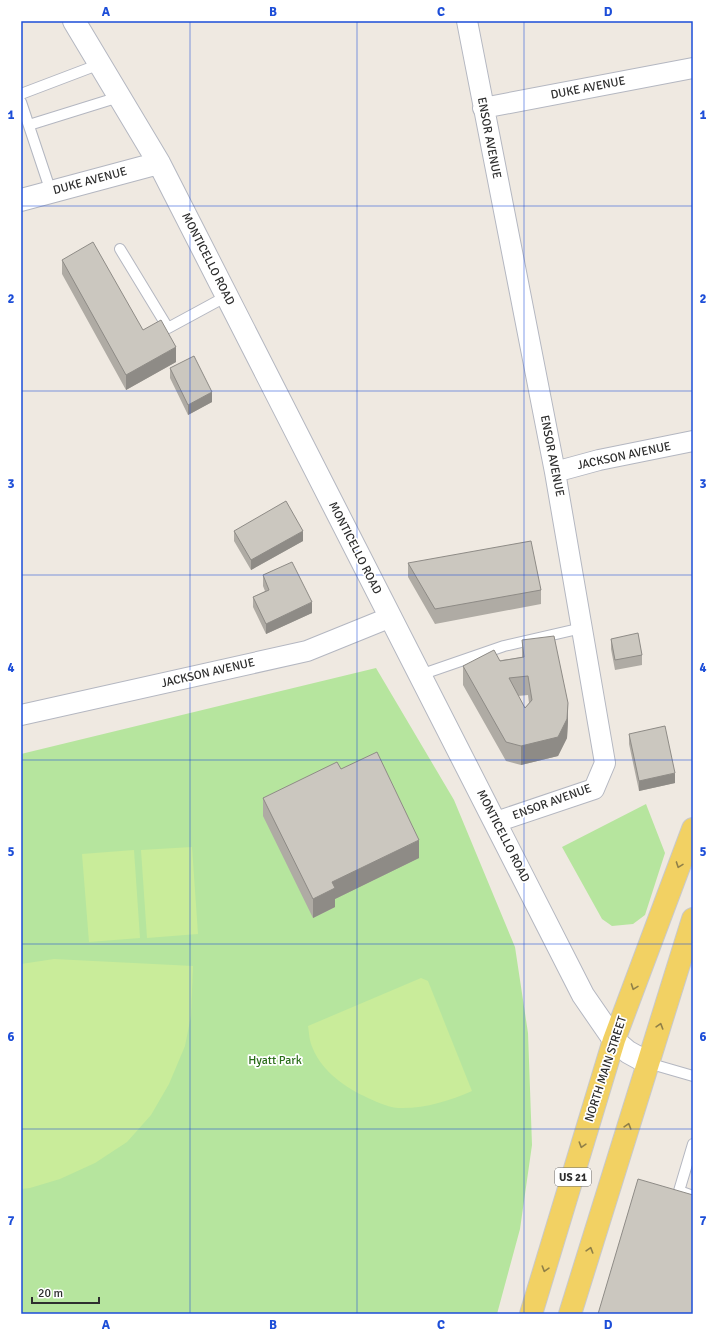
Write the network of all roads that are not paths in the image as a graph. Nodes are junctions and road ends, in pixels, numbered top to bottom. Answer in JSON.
{"nodes":[{"id":1,"x":74,"y":21,"type":"edge"},
{"id":2,"x":467,"y":21,"type":"edge"},
{"id":3,"x":100,"y":64,"type":"junction"},
{"id":4,"x":693,"y":68,"type":"edge"},
{"id":5,"x":21,"y":94,"type":"edge"},
{"id":6,"x":119,"y":97,"type":"junction"},
{"id":7,"x":21,"y":102,"type":"edge"},
{"id":8,"x":483,"y":108,"type":"junction"},
{"id":9,"x":29,"y":125,"type":"junction"},
{"id":10,"x":159,"y":163,"type":"junction"},
{"id":11,"x":51,"y":192,"type":"junction"},
{"id":12,"x":21,"y":200,"type":"edge"},
{"id":13,"x":120,"y":249,"type":"dead end"},
{"id":14,"x":227,"y":296,"type":"junction"},
{"id":15,"x":693,"y":441,"type":"edge"},
{"id":16,"x":555,"y":472,"type":"junction"},
{"id":17,"x":391,"y":617,"type":"junction"},
{"id":18,"x":582,"y":628,"type":"junction"},
{"id":19,"x":420,"y":675,"type":"junction"},
{"id":20,"x":21,"y":715,"type":"edge"},
{"id":21,"x":496,"y":822,"type":"junction"},
{"id":22,"x":693,"y":829,"type":"edge"},
{"id":23,"x":693,"y":919,"type":"edge"},
{"id":24,"x":614,"y":1040,"type":"junction"},
{"id":25,"x":648,"y":1063,"type":"junction"},
{"id":26,"x":693,"y":1076,"type":"edge"},
{"id":27,"x":693,"y":1144,"type":"edge"},
{"id":28,"x":693,"y":1196,"type":"edge"},
{"id":29,"x":531,"y":1314,"type":"edge"},
{"id":30,"x":570,"y":1314,"type":"edge"}],
"edges":[{"from":1,"to":3,"type":"main road","name":"MONTICELLO ROAD"},
{"from":2,"to":8,"type":"street","name":"ENSOR AVENUE"},
{"from":3,"to":5,"type":"lane"},
{"from":3,"to":6,"type":"main road","name":"MONTICELLO ROAD"},
{"from":4,"to":8,"type":"street","name":"DUKE AVENUE"},
{"from":6,"to":9,"type":"lane"},
{"from":6,"to":10,"type":"main road","name":"MONTICELLO ROAD"},
{"from":7,"to":9,"type":"lane"},
{"from":8,"to":16,"type":"street","name":"ENSOR AVENUE"},
{"from":9,"to":11,"type":"lane"},
{"from":10,"to":11,"type":"main road","name":"DUKE AVENUE"},
{"from":10,"to":14,"type":"main road","name":"MONTICELLO ROAD"},
{"from":11,"to":12,"type":"main road","name":"DUKE AVENUE"},
{"from":13,"to":14,"type":"lane"},
{"from":14,"to":17,"type":"main road","name":"MONTICELLO ROAD"},
{"from":15,"to":16,"type":"street","name":"JACKSON AVENUE"},
{"from":16,"to":18,"type":"street","name":"ENSOR AVENUE"},
{"from":17,"to":19,"type":"main road","name":"MONTICELLO ROAD"},
{"from":17,"to":20,"type":"street","name":"JACKSON AVENUE"},
{"from":18,"to":19,"type":"lane"},
{"from":18,"to":21,"type":"street","name":"ENSOR AVENUE"},
{"from":19,"to":21,"type":"main road","name":"MONTICELLO ROAD"},
{"from":21,"to":24,"type":"main road","name":"MONTICELLO ROAD"},
{"from":22,"to":24,"type":"main road","name":"NORTH MAIN STREET","number":"US 21","one_way":true},
{"from":25,"to":23,"type":"main road","number":"US 21","one_way":true},
{"from":24,"to":25,"type":"main road","name":"MONTICELLO ROAD"},
{"from":24,"to":29,"type":"main road","name":"NORTH MAIN STREET","number":"US 21","one_way":true},
{"from":25,"to":26,"type":"lane"},
{"from":30,"to":25,"type":"main road","number":"US 21","one_way":true},
{"from":27,"to":28,"type":"lane"}]}
